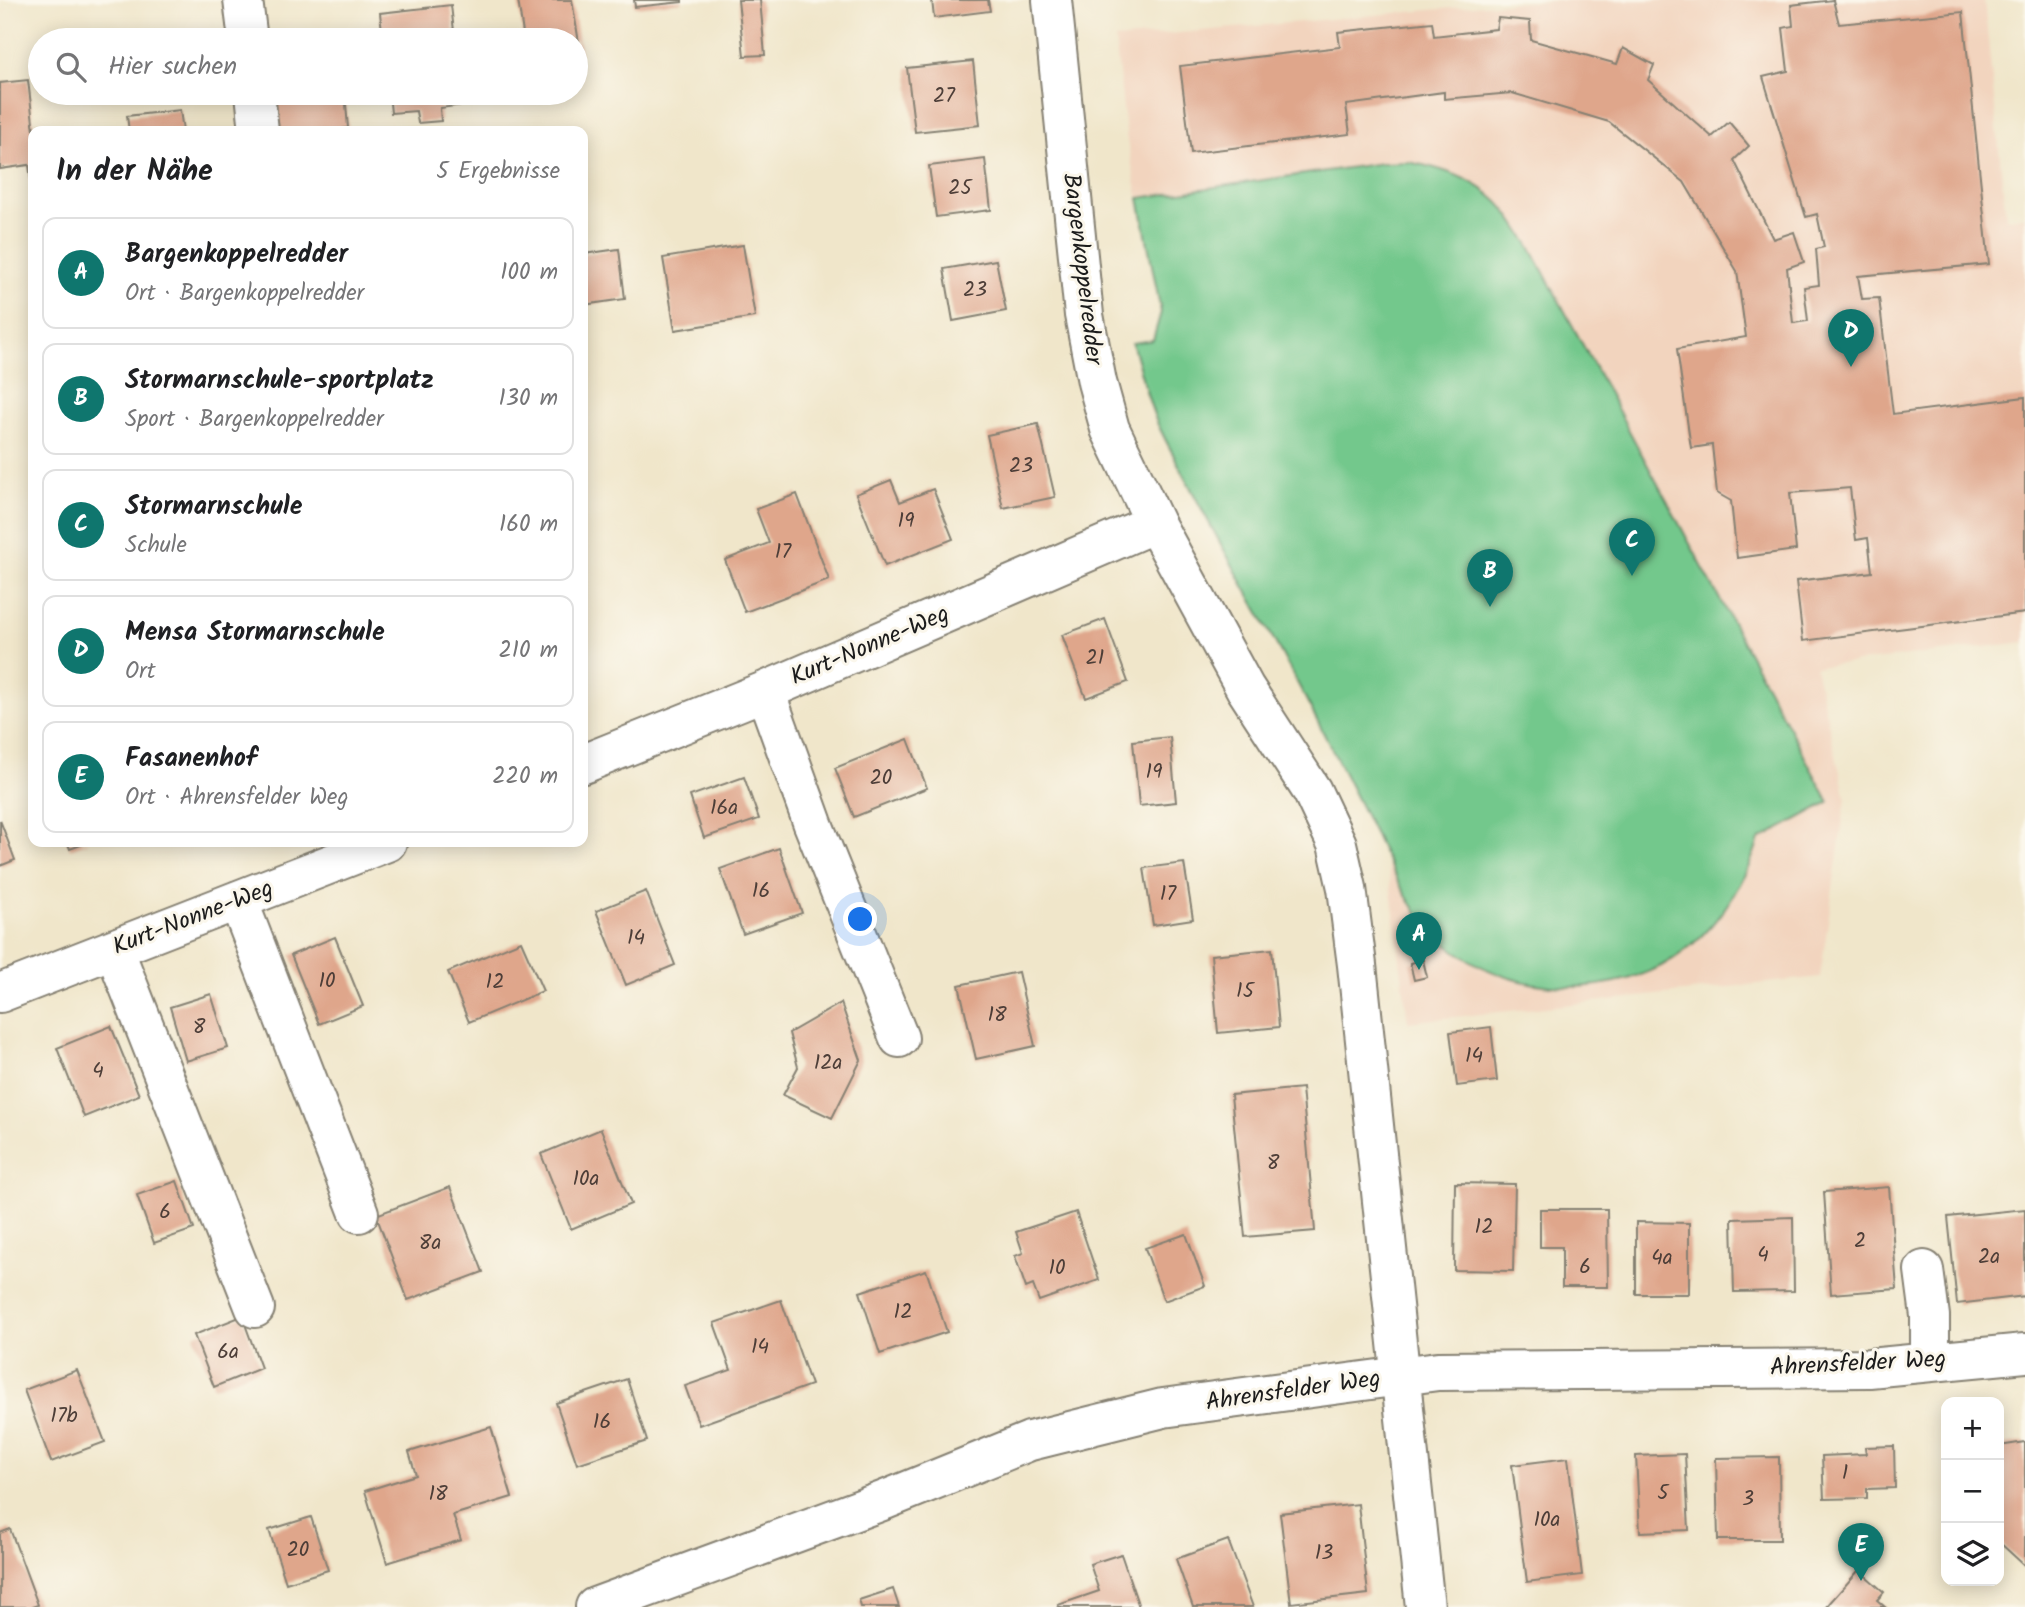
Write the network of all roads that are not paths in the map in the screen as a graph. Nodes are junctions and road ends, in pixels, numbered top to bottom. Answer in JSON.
{"nodes":[{"id":1,"x":243,"y":0,"type":"edge"},
{"id":2,"x":1052,"y":0,"type":"edge"},
{"id":3,"x":246,"y":28,"type":"edge"},
{"id":4,"x":256,"y":105,"type":"edge"},
{"id":5,"x":258,"y":126,"type":"edge"},
{"id":6,"x":1155,"y":523,"type":"junction"},
{"id":7,"x":765,"y":691,"type":"junction"},
{"id":8,"x":588,"y":762,"type":"edge"},
{"id":9,"x":374,"y":847,"type":"edge"},
{"id":10,"x":238,"y":900,"type":"junction"},
{"id":11,"x":114,"y":949,"type":"junction"},
{"id":12,"x":0,"y":993,"type":"edge"},
{"id":13,"x":899,"y":1038,"type":"dead end"},
{"id":14,"x":359,"y":1213,"type":"dead end"},
{"id":15,"x":1924,"y":1270,"type":"dead end"},
{"id":16,"x":255,"y":1308,"type":"dead end"},
{"id":17,"x":2025,"y":1353,"type":"edge"},
{"id":18,"x":1930,"y":1362,"type":"junction"},
{"id":19,"x":1399,"y":1376,"type":"junction"},
{"id":20,"x":595,"y":1607,"type":"edge"},
{"id":21,"x":1424,"y":1607,"type":"edge"}],
"edges":[{"from":1,"to":3,"type":"street"},
{"from":2,"to":6,"type":"street","name":"Bargenkoppelredder"},
{"from":4,"to":5,"type":"street"},
{"from":6,"to":7,"type":"street","name":"Kurt-Nonne-Weg"},
{"from":6,"to":19,"type":"street","name":"Bargenkoppelredder"},
{"from":7,"to":8,"type":"street","name":"Kurt-Nonne-Weg"},
{"from":7,"to":13,"type":"street"},
{"from":9,"to":10,"type":"street","name":"Kurt-Nonne-Weg"},
{"from":10,"to":11,"type":"street","name":"Kurt-Nonne-Weg"},
{"from":10,"to":14,"type":"street"},
{"from":11,"to":12,"type":"street","name":"Kurt-Nonne-Weg"},
{"from":11,"to":16,"type":"street"},
{"from":15,"to":18,"type":"street"},
{"from":17,"to":18,"type":"street","name":"Ahrensfelder Weg"},
{"from":18,"to":19,"type":"street","name":"Ahrensfelder Weg"},
{"from":19,"to":20,"type":"street","name":"Ahrensfelder Weg"},
{"from":19,"to":21,"type":"street","name":"Bargenkoppelredder"}]}
